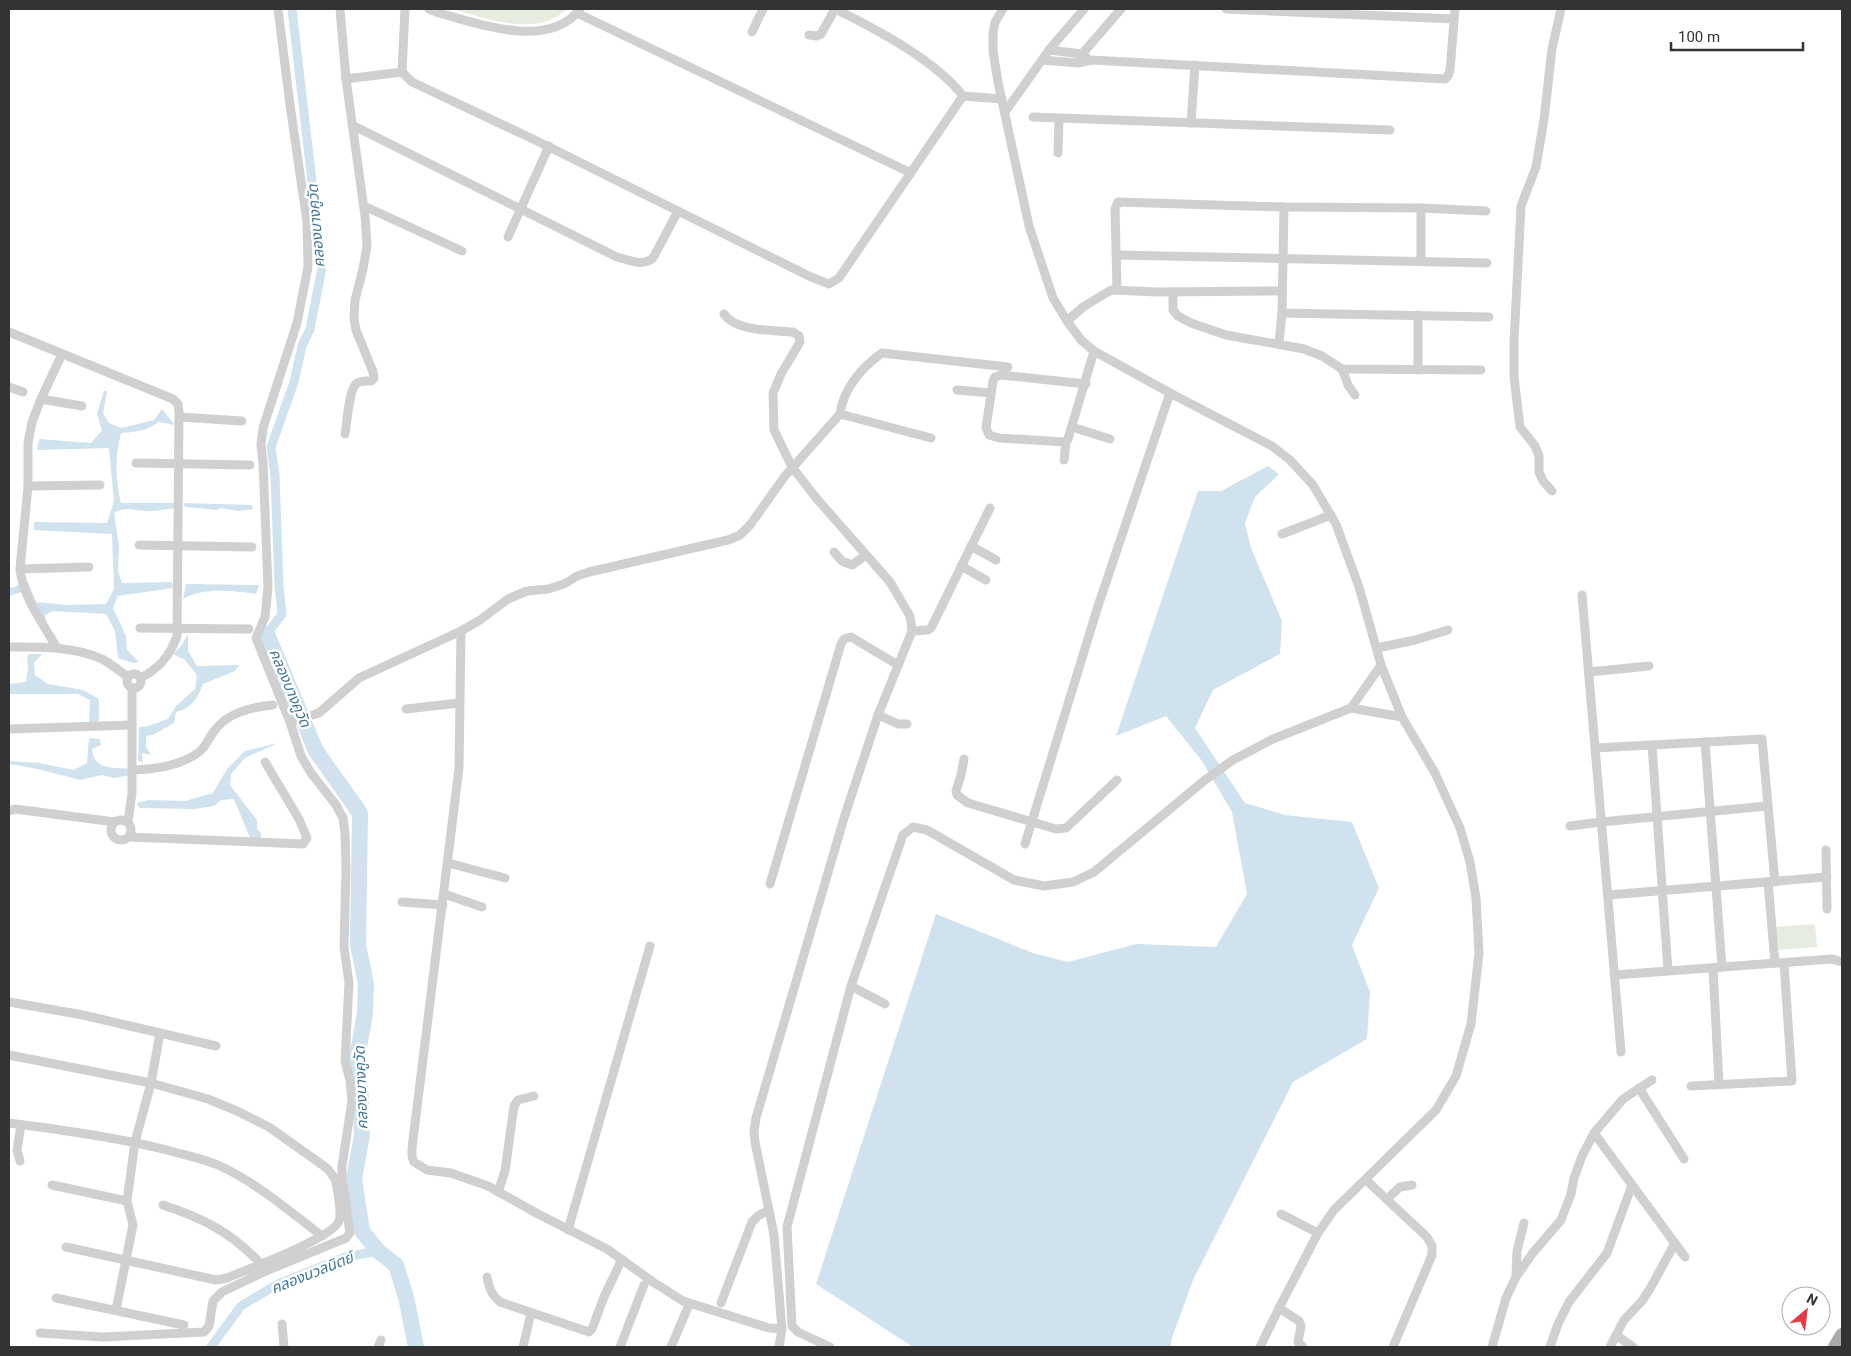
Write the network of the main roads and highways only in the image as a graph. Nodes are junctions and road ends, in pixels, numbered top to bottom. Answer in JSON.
{"nodes":[{"id":1,"x":1842,"y":1335,"type":"edge"},
{"id":2,"x":1835,"y":1347,"type":"edge"}],
"edges":[{"from":1,"to":2,"type":"main road"}]}
